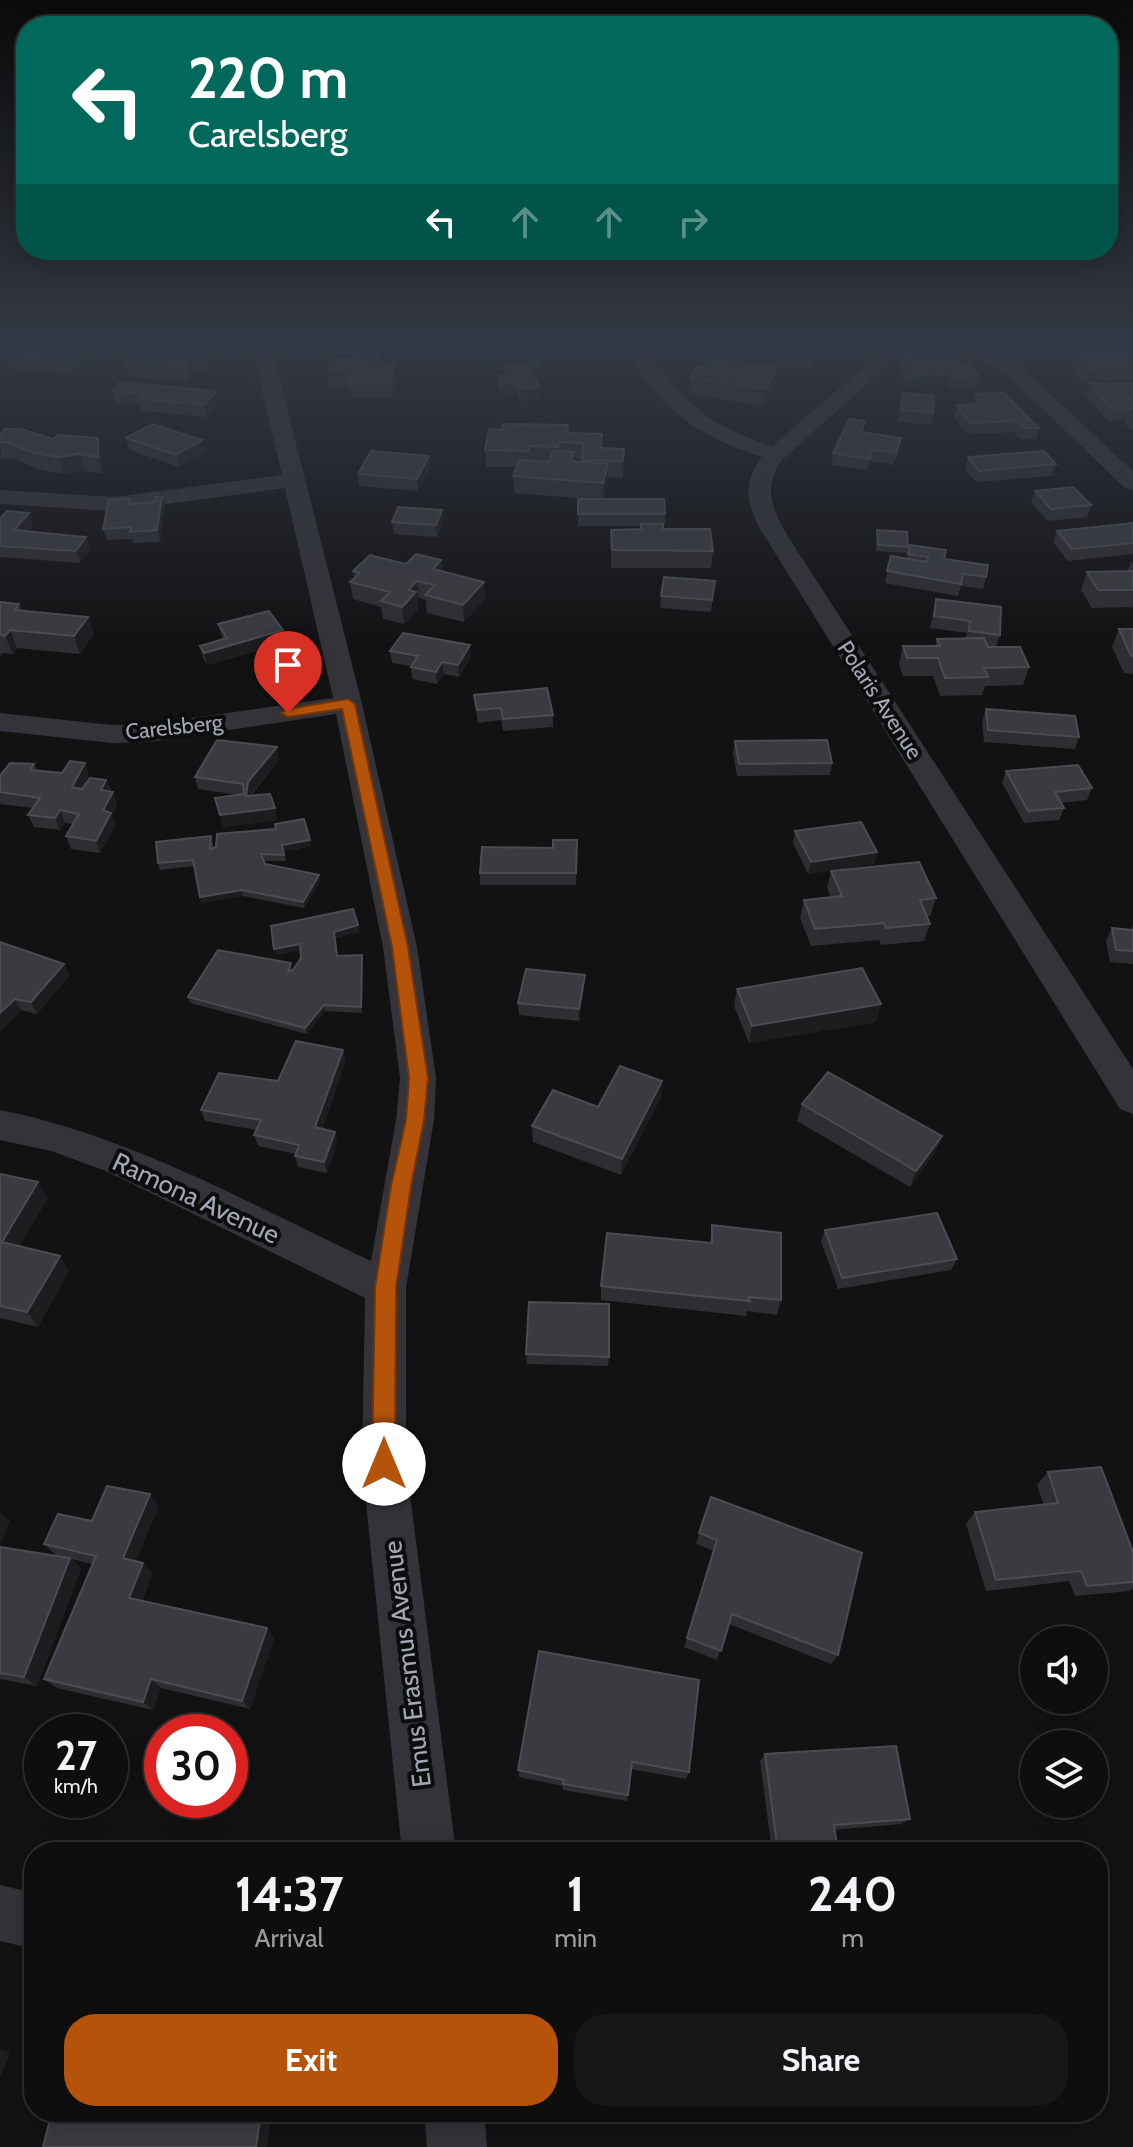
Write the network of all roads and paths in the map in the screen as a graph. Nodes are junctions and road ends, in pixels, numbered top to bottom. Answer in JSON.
{"nodes":[{"id":1,"x":287,"y":444,"type":"edge"},
{"id":2,"x":748,"y":444,"type":"edge"},
{"id":3,"x":786,"y":444,"type":"edge"},
{"id":4,"x":1092,"y":444,"type":"edge"},
{"id":5,"x":775,"y":454,"type":"junction"},
{"id":6,"x":296,"y":480,"type":"junction"},
{"id":7,"x":1133,"y":483,"type":"edge"},
{"id":8,"x":0,"y":497,"type":"edge"},
{"id":9,"x":348,"y":704,"type":"junction"},
{"id":10,"x":0,"y":722,"type":"edge"},
{"id":11,"x":1133,"y":1099,"type":"edge"},
{"id":12,"x":0,"y":1125,"type":"edge"},
{"id":13,"x":386,"y":1288,"type":"junction"},
{"id":14,"x":428,"y":1842,"type":"edge"},
{"id":15,"x":0,"y":1913,"type":"edge"},
{"id":16,"x":24,"y":1919,"type":"edge"},
{"id":17,"x":455,"y":2122,"type":"edge"},
{"id":18,"x":457,"y":2147,"type":"edge"}],
"edges":[{"from":1,"to":6,"type":"street","name":"Emus Erasmus Avenue"},
{"from":2,"to":5,"type":"street"},
{"from":3,"to":5,"type":"street"},
{"from":4,"to":7,"type":"street"},
{"from":5,"to":11,"type":"street","name":"Polaris Avenue"},
{"from":6,"to":8,"type":"street"},
{"from":6,"to":9,"type":"street","name":"Emus Erasmus Avenue"},
{"from":9,"to":10,"type":"street","name":"Carelsberg"},
{"from":9,"to":13,"type":"street","name":"Emus Erasmus Avenue"},
{"from":12,"to":13,"type":"street","name":"Ramona Avenue"},
{"from":13,"to":14,"type":"street","name":"Emus Erasmus Avenue"},
{"from":15,"to":16,"type":"street"},
{"from":17,"to":18,"type":"street"}]}
